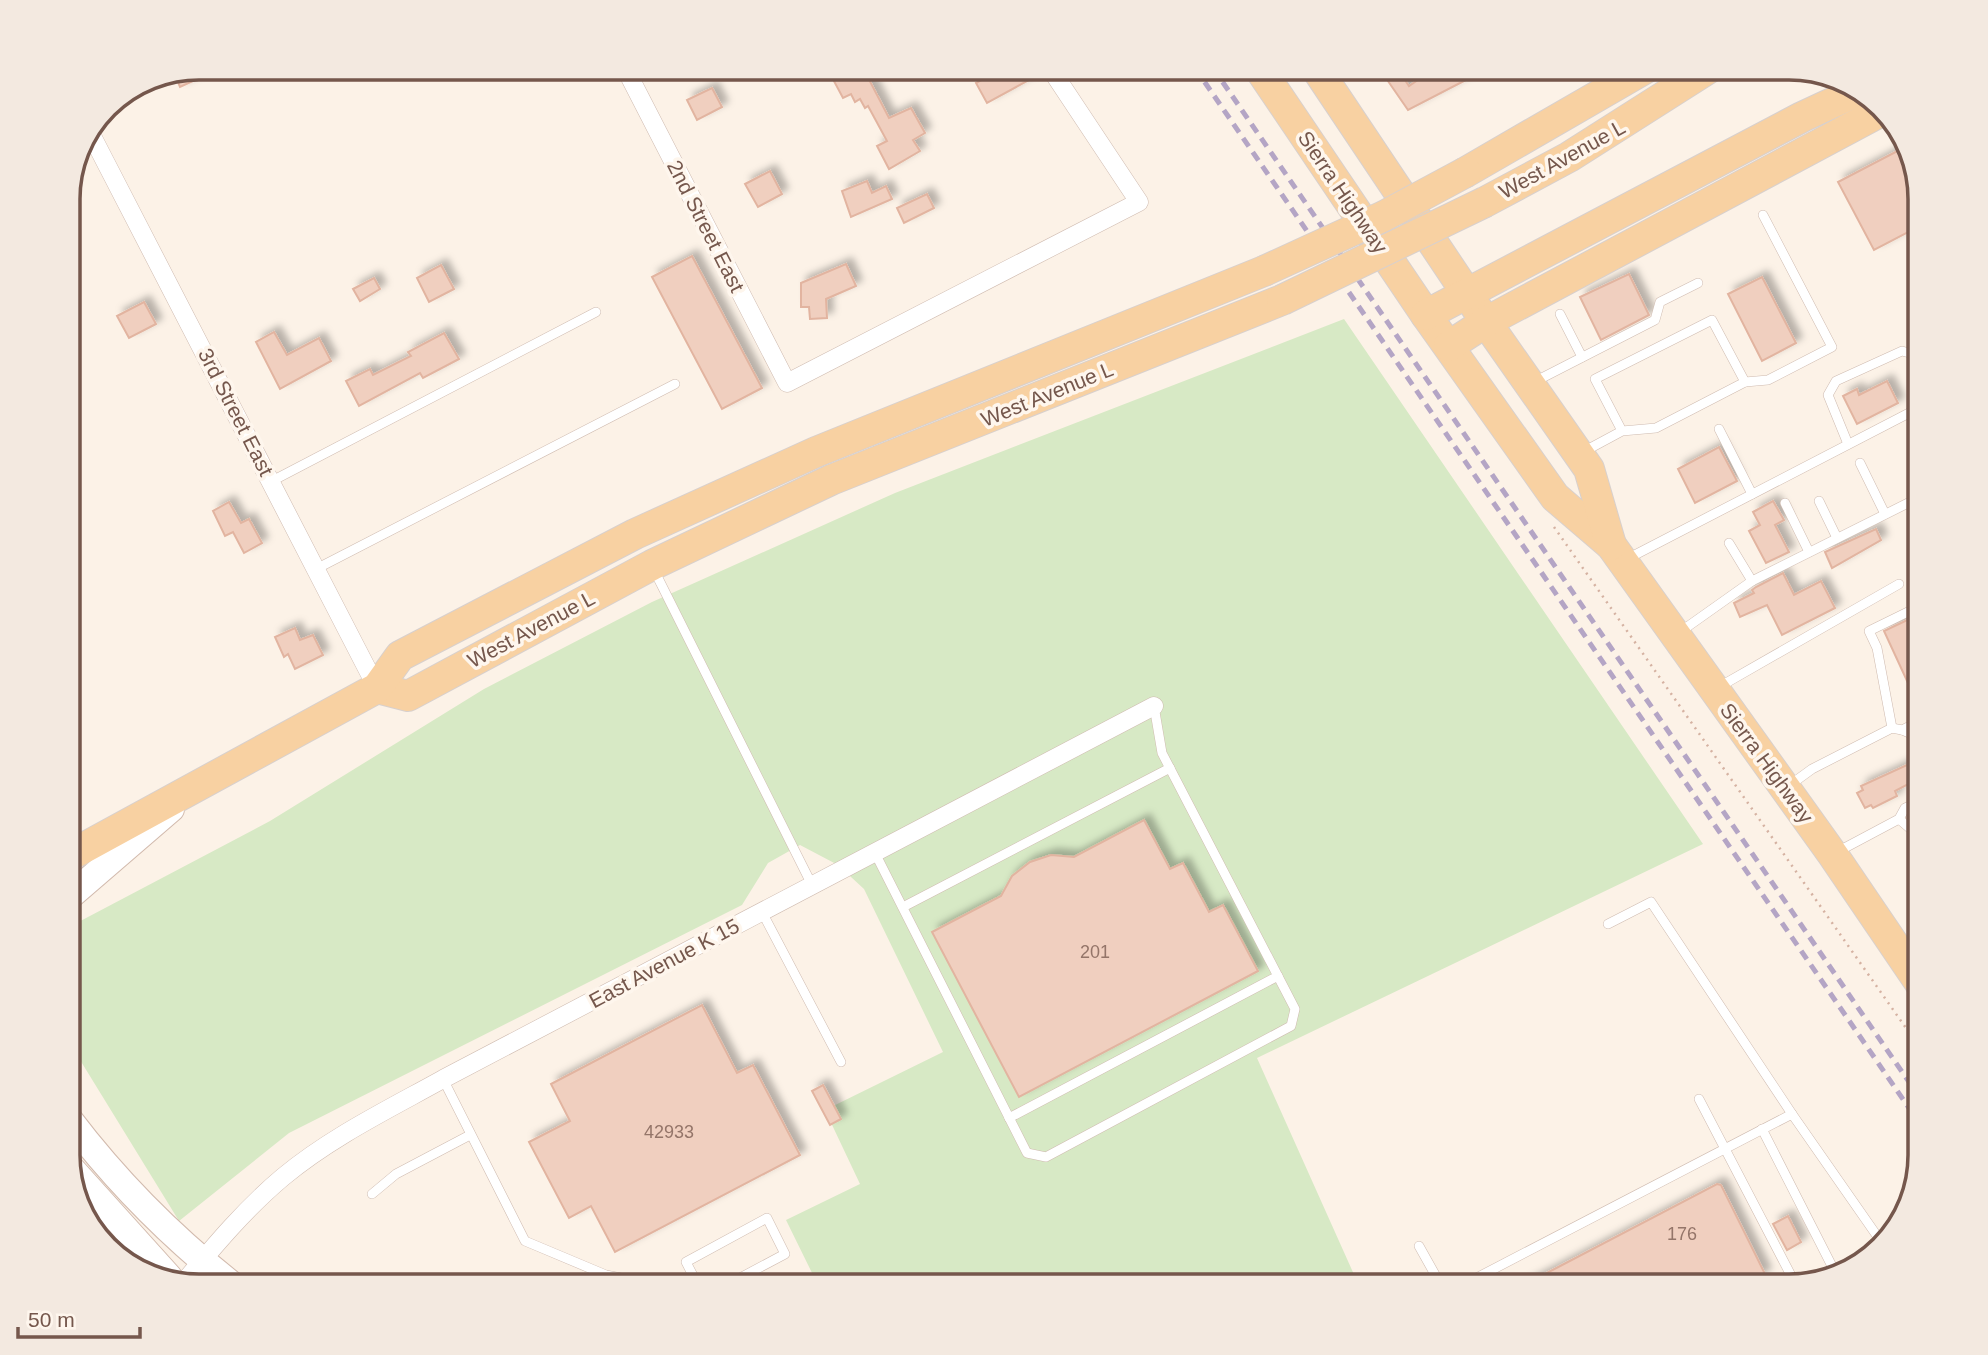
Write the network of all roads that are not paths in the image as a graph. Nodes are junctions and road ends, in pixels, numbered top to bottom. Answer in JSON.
{"nodes":[{"id":1,"x":631,"y":80,"type":"edge"},
{"id":2,"x":1058,"y":80,"type":"edge"},
{"id":3,"x":1267,"y":80,"type":"edge"},
{"id":4,"x":1324,"y":80,"type":"edge"},
{"id":5,"x":1625,"y":80,"type":"edge"},
{"id":6,"x":1692,"y":80,"type":"edge"},
{"id":7,"x":1846,"y":96,"type":"edge"},
{"id":8,"x":1873,"y":116,"type":"edge"},
{"id":9,"x":96,"y":143,"type":"edge"},
{"id":10,"x":1763,"y":215,"type":"dead end"},
{"id":11,"x":1698,"y":283,"type":"dead end"},
{"id":12,"x":1468,"y":292,"type":"junction"},
{"id":13,"x":596,"y":312,"type":"dead end"},
{"id":14,"x":1560,"y":314,"type":"dead end"},
{"id":15,"x":1426,"y":315,"type":"junction"},
{"id":16,"x":1486,"y":322,"type":"junction"},
{"id":17,"x":1449,"y":346,"type":"junction"},
{"id":18,"x":1908,"y":353,"type":"edge"},
{"id":19,"x":1582,"y":357,"type":"junction"},
{"id":20,"x":1745,"y":382,"type":"junction"},
{"id":21,"x":675,"y":384,"type":"dead end"},
{"id":22,"x":1530,"y":385,"type":"junction"},
{"id":23,"x":1908,"y":413,"type":"edge"},
{"id":24,"x":1719,"y":429,"type":"dead end"},
{"id":25,"x":1622,"y":431,"type":"junction"},
{"id":26,"x":1848,"y":443,"type":"junction"},
{"id":27,"x":1578,"y":455,"type":"junction"},
{"id":28,"x":1860,"y":463,"type":"dead end"},
{"id":29,"x":272,"y":481,"type":"junction"},
{"id":30,"x":1752,"y":494,"type":"junction"},
{"id":31,"x":1819,"y":501,"type":"dead end"},
{"id":32,"x":1785,"y":503,"type":"dead end"},
{"id":33,"x":1908,"y":503,"type":"edge"},
{"id":34,"x":1885,"y":514,"type":"junction"},
{"id":35,"x":1837,"y":538,"type":"junction"},
{"id":36,"x":1729,"y":543,"type":"dead end"},
{"id":37,"x":1809,"y":552,"type":"junction"},
{"id":38,"x":1617,"y":553,"type":"junction"},
{"id":39,"x":652,"y":565,"type":"junction"},
{"id":40,"x":316,"y":569,"type":"junction"},
{"id":41,"x":1752,"y":582,"type":"junction"},
{"id":42,"x":1899,"y":584,"type":"dead end"},
{"id":43,"x":1908,"y":613,"type":"edge"},
{"id":44,"x":1675,"y":635,"type":"junction"},
{"id":45,"x":377,"y":688,"type":"junction"},
{"id":46,"x":1714,"y":690,"type":"junction"},
{"id":47,"x":1154,"y":706,"type":"joint"},
{"id":48,"x":1908,"y":726,"type":"edge"},
{"id":49,"x":1897,"y":729,"type":"junction"},
{"id":50,"x":1908,"y":733,"type":"edge"},
{"id":51,"x":1170,"y":768,"type":"junction"},
{"id":52,"x":200,"y":784,"type":"junction"},
{"id":53,"x":1785,"y":789,"type":"junction"},
{"id":54,"x":1908,"y":806,"type":"edge"},
{"id":55,"x":1899,"y":819,"type":"junction"},
{"id":56,"x":1908,"y":827,"type":"edge"},
{"id":57,"x":81,"y":849,"type":"edge"},
{"id":58,"x":875,"y":853,"type":"junction"},
{"id":59,"x":1833,"y":855,"type":"junction"},
{"id":60,"x":812,"y":885,"type":"junction"},
{"id":61,"x":81,"y":886,"type":"edge"},
{"id":62,"x":903,"y":907,"type":"junction"},
{"id":63,"x":762,"y":912,"type":"junction"},
{"id":64,"x":1608,"y":924,"type":"dead end"},
{"id":65,"x":1908,"y":965,"type":"edge"},
{"id":66,"x":1278,"y":976,"type":"junction"},
{"id":67,"x":841,"y":1062,"type":"dead end"},
{"id":68,"x":443,"y":1079,"type":"junction"},
{"id":69,"x":1699,"y":1099,"type":"dead end"},
{"id":70,"x":1792,"y":1114,"type":"junction"},
{"id":71,"x":1009,"y":1118,"type":"junction"},
{"id":72,"x":81,"y":1123,"type":"edge"},
{"id":73,"x":1762,"y":1129,"type":"junction"},
{"id":74,"x":81,"y":1135,"type":"edge"},
{"id":75,"x":470,"y":1135,"type":"junction"},
{"id":76,"x":1725,"y":1149,"type":"junction"},
{"id":77,"x":104,"y":1163,"type":"junction"},
{"id":78,"x":84,"y":1183,"type":"edge"},
{"id":79,"x":372,"y":1194,"type":"dead end"},
{"id":80,"x":1877,"y":1235,"type":"edge"},
{"id":81,"x":1419,"y":1246,"type":"dead end"},
{"id":82,"x":202,"y":1261,"type":"junction"},
{"id":83,"x":1832,"y":1266,"type":"edge"},
{"id":84,"x":160,"y":1267,"type":"edge"},
{"id":85,"x":191,"y":1273,"type":"edge"},
{"id":86,"x":218,"y":1274,"type":"edge"},
{"id":87,"x":604,"y":1274,"type":"edge"},
{"id":88,"x":692,"y":1274,"type":"edge"},
{"id":89,"x":747,"y":1274,"type":"edge"},
{"id":90,"x":1435,"y":1274,"type":"edge"},
{"id":91,"x":1484,"y":1274,"type":"edge"},
{"id":92,"x":1790,"y":1274,"type":"edge"}],
"edges":[{"from":1,"to":2,"type":"street","name":"2nd Street East"},
{"from":3,"to":15,"type":"main road","name":"Sierra Highway"},
{"from":4,"to":12,"type":"main road"},
{"from":5,"to":45,"type":"main road","name":"West Avenue L","bridge":true},
{"from":6,"to":39,"type":"main road","name":"West Avenue L","bridge":true},
{"from":7,"to":12,"type":"main road"},
{"from":8,"to":16,"type":"main road"},
{"from":9,"to":29,"type":"street","name":"3rd Street East"},
{"from":10,"to":20,"type":"lane"},
{"from":11,"to":19,"type":"lane"},
{"from":12,"to":15,"type":"main road"},
{"from":12,"to":16,"type":"main road","name":"Sierra Highway"},
{"from":13,"to":29,"type":"lane"},
{"from":14,"to":19,"type":"lane"},
{"from":15,"to":17,"type":"main road","name":"Sierra Highway"},
{"from":16,"to":17,"type":"main road"},
{"from":16,"to":22,"type":"main road","name":"Sierra Highway"},
{"from":17,"to":38,"type":"main road","name":"Sierra Highway"},
{"from":18,"to":26,"type":"lane"},
{"from":19,"to":22,"type":"lane"},
{"from":20,"to":25,"type":"lane"},
{"from":20,"to":25,"type":"lane"},
{"from":21,"to":40,"type":"lane"},
{"from":22,"to":27,"type":"main road","name":"Sierra Highway"},
{"from":23,"to":26,"type":"lane"},
{"from":24,"to":30,"type":"lane"},
{"from":25,"to":27,"type":"lane"},
{"from":26,"to":30,"type":"lane"},
{"from":27,"to":38,"type":"main road","name":"Sierra Highway"},
{"from":28,"to":34,"type":"lane"},
{"from":29,"to":40,"type":"street","name":"3rd Street East"},
{"from":30,"to":38,"type":"lane"},
{"from":31,"to":35,"type":"lane"},
{"from":32,"to":37,"type":"lane"},
{"from":33,"to":34,"type":"lane"},
{"from":34,"to":35,"type":"lane"},
{"from":35,"to":37,"type":"lane"},
{"from":36,"to":41,"type":"lane"},
{"from":37,"to":41,"type":"lane"},
{"from":38,"to":44,"type":"main road","name":"Sierra Highway"},
{"from":39,"to":45,"type":"main road","name":"West Avenue L"},
{"from":39,"to":60,"type":"lane"},
{"from":40,"to":45,"type":"street","name":"3rd Street East"},
{"from":41,"to":44,"type":"lane"},
{"from":42,"to":46,"type":"lane"},
{"from":43,"to":49,"type":"lane"},
{"from":44,"to":46,"type":"main road","name":"Sierra Highway"},
{"from":45,"to":52,"type":"main road","name":"West Avenue L"},
{"from":46,"to":53,"type":"main road","name":"Sierra Highway"},
{"from":47,"to":51,"type":"lane"},
{"from":47,"to":58,"type":"street","name":"East Avenue K 15"},
{"from":48,"to":49,"type":"lane"},
{"from":49,"to":50,"type":"lane"},
{"from":49,"to":53,"type":"lane"},
{"from":51,"to":62,"type":"lane"},
{"from":51,"to":66,"type":"lane"},
{"from":52,"to":57,"type":"main road","name":"West Avenue L"},
{"from":52,"to":61,"type":"main road"},
{"from":53,"to":59,"type":"main road","name":"Sierra Highway"},
{"from":54,"to":55,"type":"lane"},
{"from":55,"to":56,"type":"lane"},
{"from":55,"to":59,"type":"lane"},
{"from":58,"to":60,"type":"street","name":"East Avenue K 15"},
{"from":58,"to":62,"type":"lane"},
{"from":59,"to":65,"type":"main road","name":"Sierra Highway"},
{"from":60,"to":63,"type":"street","name":"East Avenue K 15"},
{"from":62,"to":71,"type":"lane"},
{"from":63,"to":67,"type":"lane"},
{"from":63,"to":68,"type":"street","name":"East Avenue K 15"},
{"from":64,"to":70,"type":"lane"},
{"from":66,"to":71,"type":"lane"},
{"from":66,"to":71,"type":"lane"},
{"from":68,"to":75,"type":"lane"},
{"from":68,"to":82,"type":"street","name":"East Avenue K 15"},
{"from":69,"to":76,"type":"lane"},
{"from":70,"to":73,"type":"lane"},
{"from":70,"to":80,"type":"lane"},
{"from":72,"to":77,"type":"main road"},
{"from":73,"to":76,"type":"lane"},
{"from":73,"to":83,"type":"lane"},
{"from":74,"to":77,"type":"main road"},
{"from":75,"to":79,"type":"lane"},
{"from":75,"to":87,"type":"lane"},
{"from":76,"to":91,"type":"lane"},
{"from":76,"to":92,"type":"lane"},
{"from":77,"to":82,"type":"main road"},
{"from":78,"to":84,"type":"main road"},
{"from":81,"to":90,"type":"lane"},
{"from":82,"to":85,"type":"street","name":"East Avenue K 15"},
{"from":82,"to":86,"type":"main road"},
{"from":88,"to":89,"type":"lane"}]}
